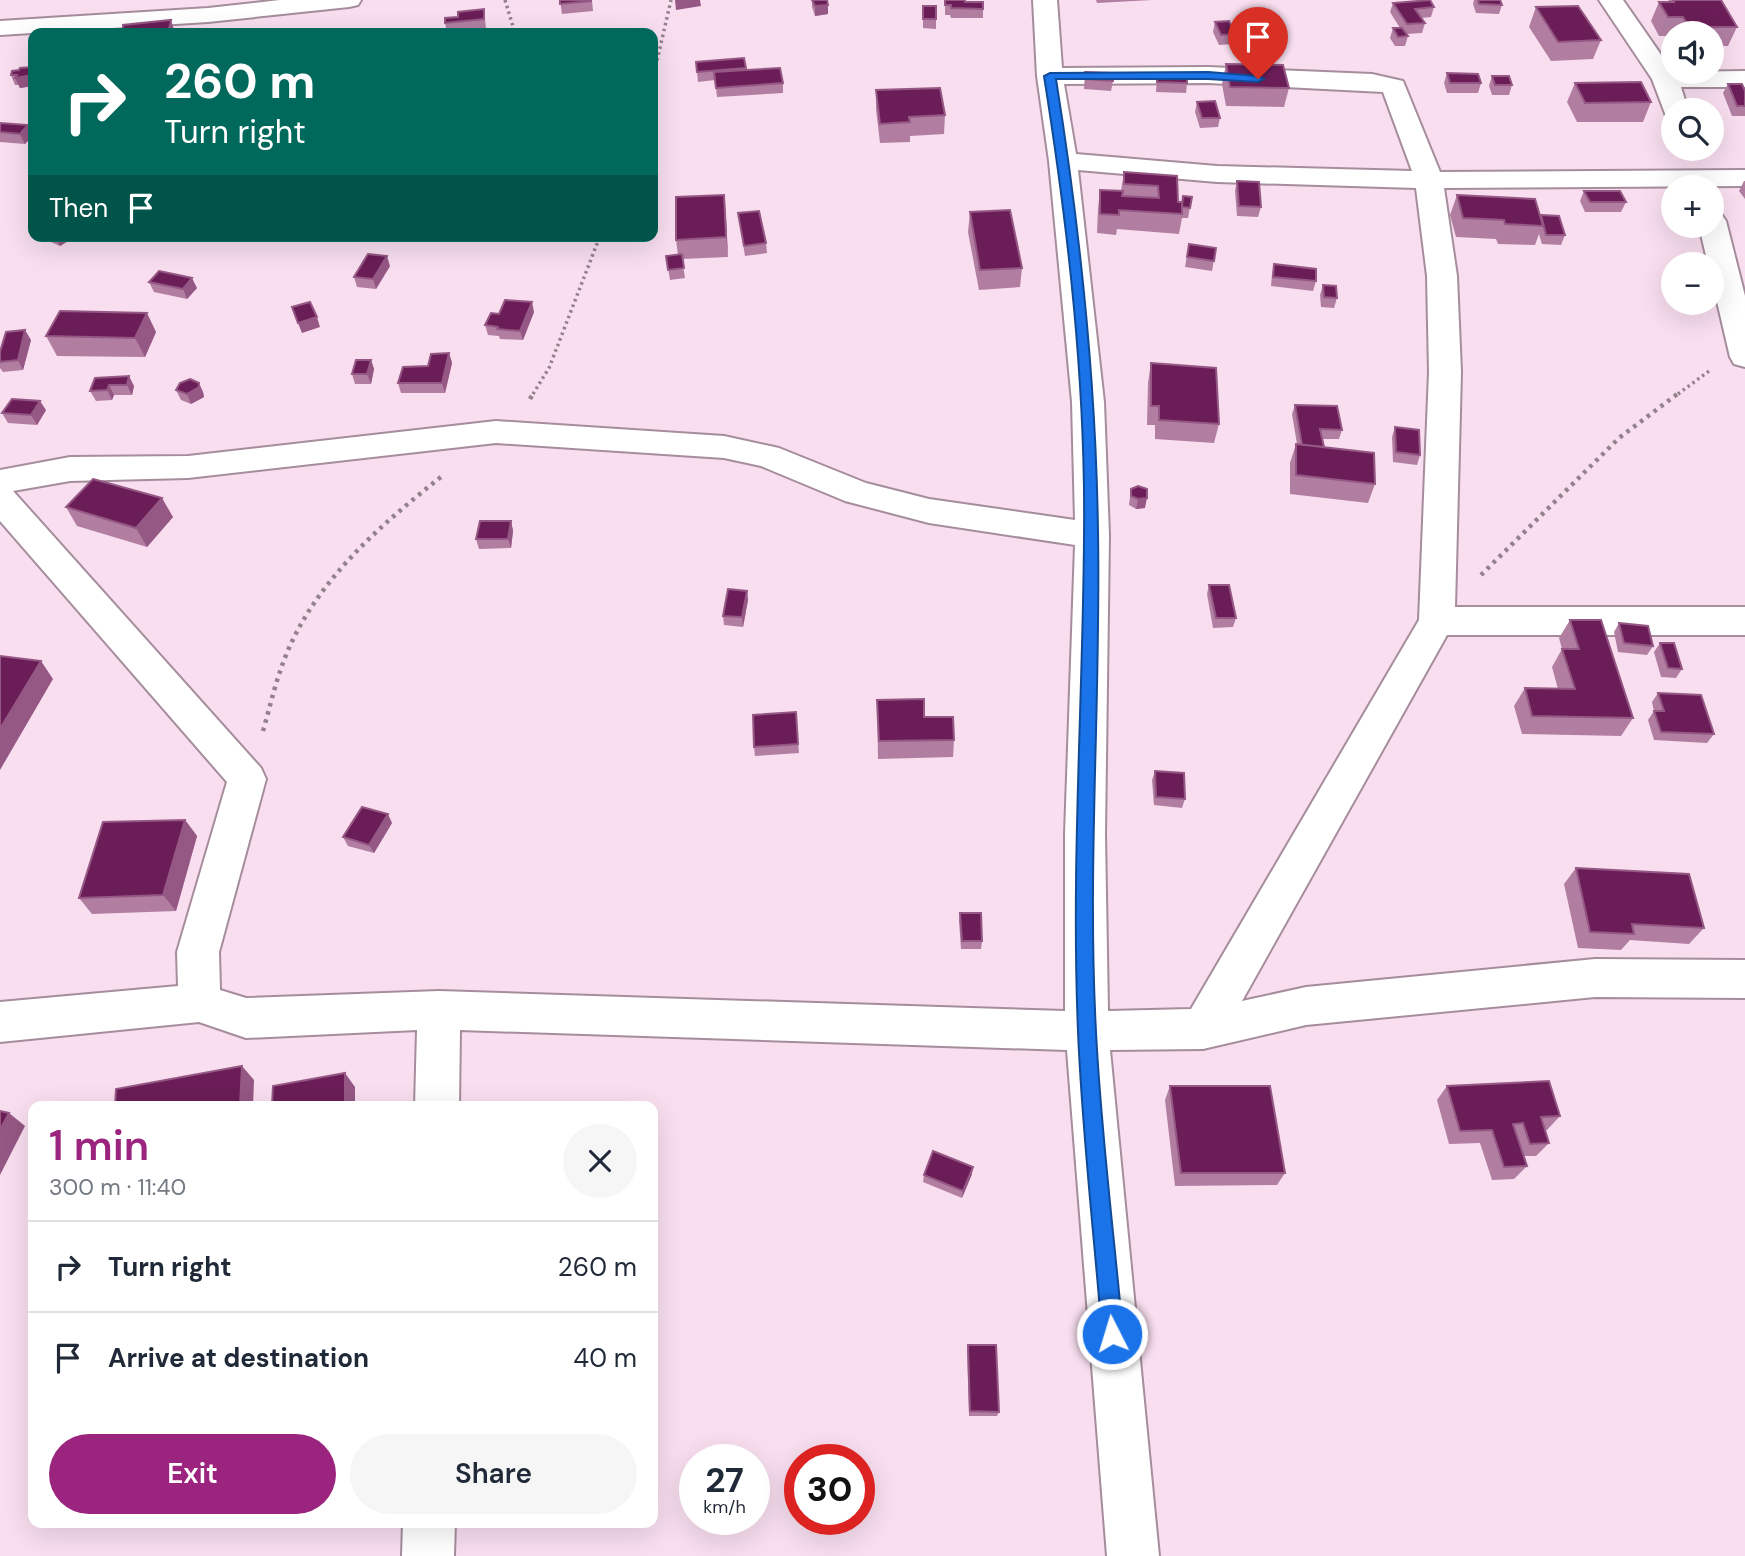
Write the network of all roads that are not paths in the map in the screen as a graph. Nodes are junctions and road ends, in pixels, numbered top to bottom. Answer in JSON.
{"nodes":[{"id":1,"x":349,"y":0,"type":"edge"},
{"id":2,"x":1045,"y":0,"type":"edge"},
{"id":3,"x":1611,"y":0,"type":"edge"},
{"id":4,"x":10,"y":28,"type":"edge"},
{"id":5,"x":0,"y":45,"type":"edge"},
{"id":6,"x":1661,"y":73,"type":"edge"},
{"id":7,"x":1050,"y":76,"type":"junction"},
{"id":8,"x":1724,"y":79,"type":"edge"},
{"id":9,"x":1745,"y":79,"type":"edge"},
{"id":10,"x":1063,"y":161,"type":"junction"},
{"id":11,"x":1745,"y":178,"type":"edge"},
{"id":12,"x":1429,"y":180,"type":"junction"},
{"id":13,"x":1724,"y":180,"type":"edge"},
{"id":14,"x":1661,"y":182,"type":"edge"},
{"id":15,"x":1716,"y":238,"type":"edge"},
{"id":16,"x":1743,"y":352,"type":"edge"},
{"id":17,"x":0,"y":482,"type":"edge"},
{"id":18,"x":0,"y":499,"type":"edge"},
{"id":19,"x":1091,"y":535,"type":"junction"},
{"id":20,"x":1437,"y":621,"type":"junction"},
{"id":21,"x":1745,"y":621,"type":"edge"},
{"id":22,"x":1745,"y":979,"type":"edge"},
{"id":23,"x":198,"y":1003,"type":"junction"},
{"id":24,"x":439,"y":1010,"type":"junction"},
{"id":25,"x":0,"y":1022,"type":"edge"},
{"id":26,"x":1203,"y":1029,"type":"junction"},
{"id":27,"x":1087,"y":1031,"type":"junction"},
{"id":28,"x":437,"y":1101,"type":"edge"},
{"id":29,"x":429,"y":1528,"type":"edge"},
{"id":30,"x":428,"y":1556,"type":"edge"},
{"id":31,"x":1133,"y":1556,"type":"edge"}],
"edges":[{"from":1,"to":4,"type":"street"},
{"from":2,"to":7,"type":"street"},
{"from":3,"to":6,"type":"street"},
{"from":4,"to":5,"type":"street"},
{"from":7,"to":10,"type":"street"},
{"from":7,"to":12,"type":"street"},
{"from":8,"to":9,"type":"street"},
{"from":10,"to":12,"type":"street"},
{"from":10,"to":19,"type":"street"},
{"from":11,"to":13,"type":"street"},
{"from":12,"to":14,"type":"street"},
{"from":12,"to":20,"type":"street"},
{"from":15,"to":16,"type":"street"},
{"from":17,"to":19,"type":"street"},
{"from":18,"to":23,"type":"street"},
{"from":19,"to":27,"type":"street"},
{"from":20,"to":21,"type":"street"},
{"from":20,"to":26,"type":"street"},
{"from":22,"to":26,"type":"street"},
{"from":23,"to":24,"type":"street"},
{"from":23,"to":25,"type":"street"},
{"from":24,"to":27,"type":"street"},
{"from":24,"to":28,"type":"street"},
{"from":26,"to":27,"type":"street"},
{"from":27,"to":31,"type":"street"},
{"from":29,"to":30,"type":"street"}]}
